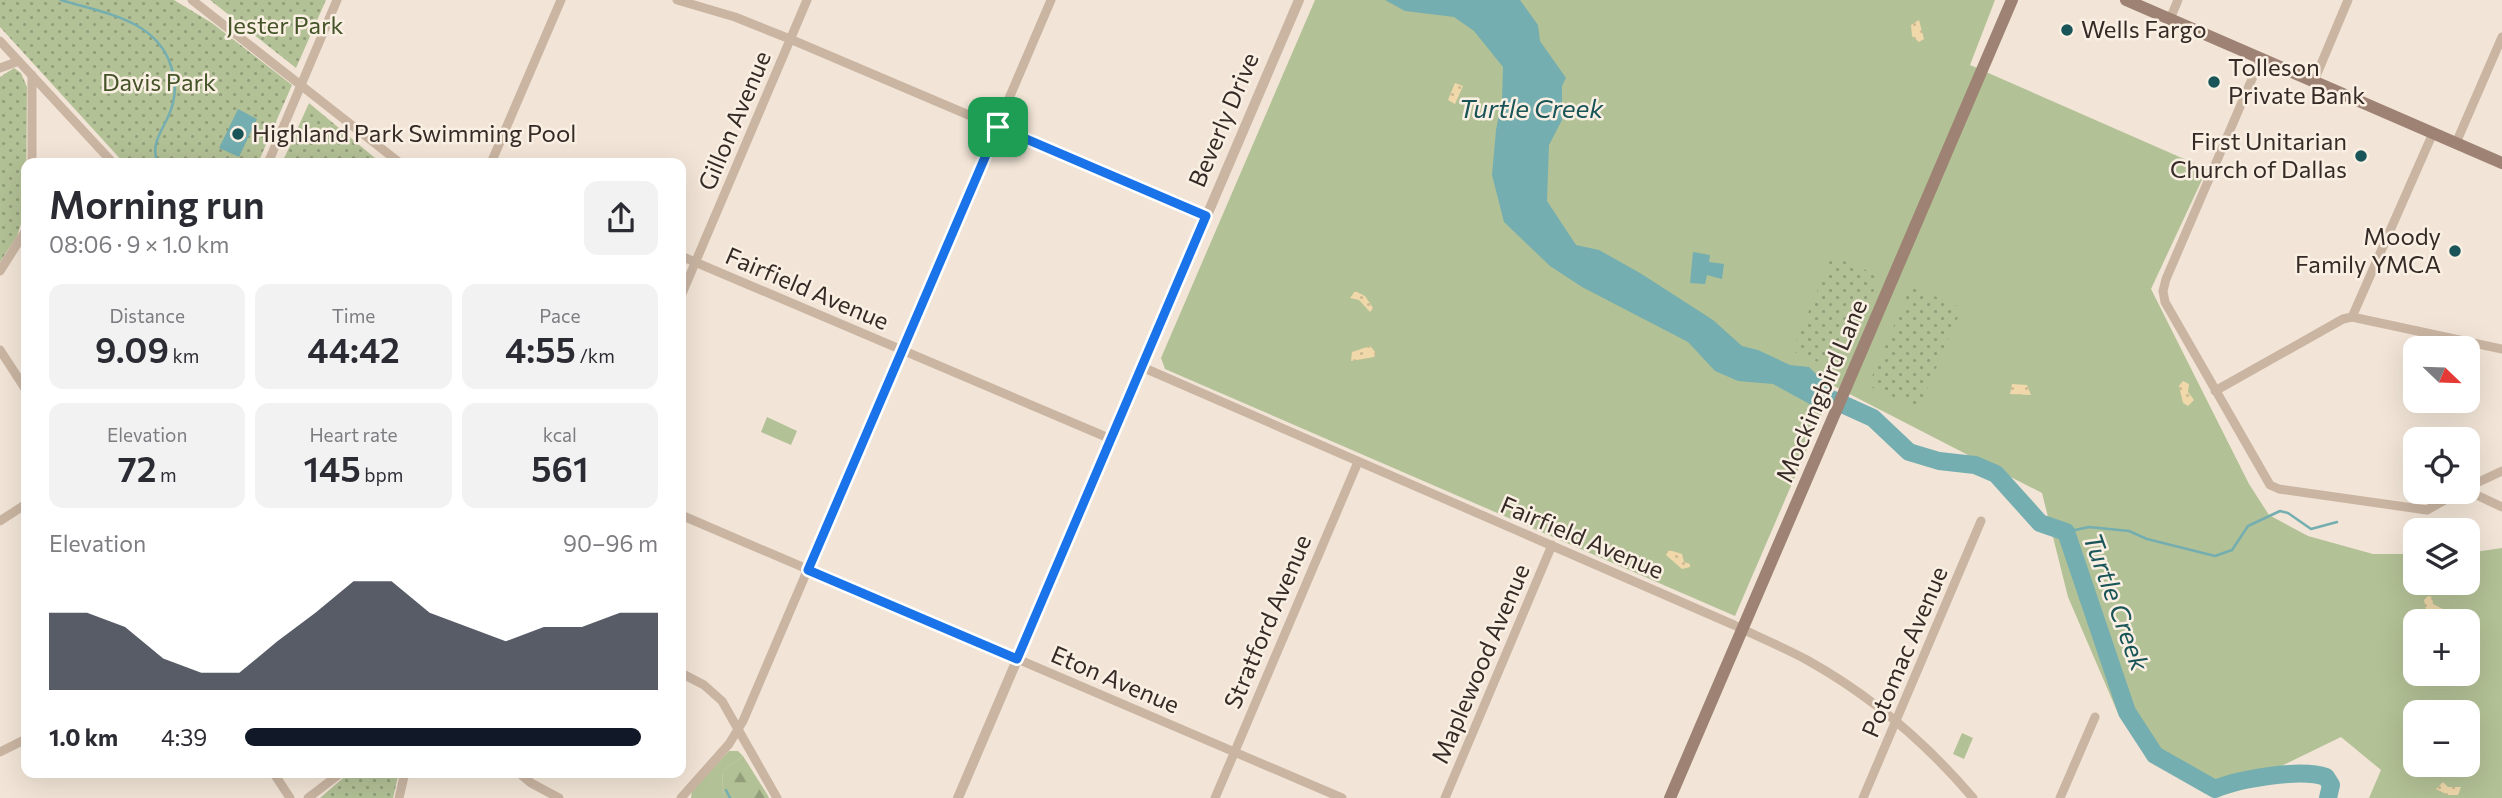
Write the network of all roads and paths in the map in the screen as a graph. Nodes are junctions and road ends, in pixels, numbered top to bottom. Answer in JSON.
{"nodes":[{"id":1,"x":192,"y":0,"type":"edge"},
{"id":2,"x":337,"y":0,"type":"edge"},
{"id":3,"x":561,"y":0,"type":"edge"},
{"id":4,"x":677,"y":0,"type":"edge"},
{"id":5,"x":807,"y":0,"type":"edge"},
{"id":6,"x":1051,"y":0,"type":"edge"},
{"id":7,"x":1298,"y":0,"type":"edge"},
{"id":8,"x":2012,"y":0,"type":"edge"},
{"id":9,"x":2126,"y":0,"type":"edge"},
{"id":10,"x":2178,"y":0,"type":"edge"},
{"id":11,"x":2348,"y":0,"type":"edge"},
{"id":12,"x":2169,"y":19,"type":"junction"},
{"id":13,"x":2502,"y":37,"type":"edge"},
{"id":14,"x":790,"y":39,"type":"junction"},
{"id":15,"x":0,"y":41,"type":"edge"},
{"id":16,"x":2261,"y":58,"type":"junction"},
{"id":17,"x":19,"y":61,"type":"junction"},
{"id":18,"x":0,"y":68,"type":"edge"},
{"id":19,"x":32,"y":75,"type":"junction"},
{"id":20,"x":2314,"y":81,"type":"junction"},
{"id":21,"x":302,"y":83,"type":"junction"},
{"id":22,"x":998,"y":127,"type":"junction"},
{"id":23,"x":2433,"y":133,"type":"junction"},
{"id":24,"x":2456,"y":143,"type":"junction"},
{"id":25,"x":32,"y":158,"type":"edge"},
{"id":26,"x":108,"y":158,"type":"edge"},
{"id":27,"x":270,"y":158,"type":"edge"},
{"id":28,"x":394,"y":158,"type":"edge"},
{"id":29,"x":493,"y":158,"type":"edge"},
{"id":30,"x":2502,"y":163,"type":"edge"},
{"id":31,"x":1206,"y":216,"type":"junction"},
{"id":32,"x":21,"y":238,"type":"edge"},
{"id":33,"x":686,"y":258,"type":"edge"},
{"id":34,"x":695,"y":262,"type":"junction"},
{"id":35,"x":0,"y":271,"type":"edge"},
{"id":36,"x":686,"y":284,"type":"edge"},
{"id":37,"x":2352,"y":317,"type":"junction"},
{"id":38,"x":2502,"y":349,"type":"edge"},
{"id":39,"x":0,"y":350,"type":"edge"},
{"id":40,"x":902,"y":350,"type":"junction"},
{"id":41,"x":1142,"y":367,"type":"junction"},
{"id":42,"x":21,"y":382,"type":"edge"},
{"id":43,"x":2215,"y":391,"type":"junction"},
{"id":44,"x":1111,"y":439,"type":"junction"},
{"id":45,"x":1358,"y":462,"type":"junction"},
{"id":46,"x":2502,"y":471,"type":"edge"},
{"id":47,"x":2480,"y":483,"type":"edge"},
{"id":48,"x":2480,"y":495,"type":"edge"},
{"id":49,"x":2438,"y":504,"type":"edge"},
{"id":50,"x":21,"y":507,"type":"edge"},
{"id":51,"x":2502,"y":507,"type":"edge"},
{"id":52,"x":686,"y":517,"type":"edge"},
{"id":53,"x":0,"y":521,"type":"edge"},
{"id":54,"x":1982,"y":521,"type":"dead end"},
{"id":55,"x":1552,"y":545,"type":"junction"},
{"id":56,"x":808,"y":570,"type":"junction"},
{"id":57,"x":1742,"y":629,"type":"junction"},
{"id":58,"x":1017,"y":659,"type":"junction"},
{"id":59,"x":686,"y":676,"type":"edge"},
{"id":60,"x":2095,"y":717,"type":"dead end"},
{"id":61,"x":1895,"y":722,"type":"junction"},
{"id":62,"x":738,"y":731,"type":"junction"},
{"id":63,"x":21,"y":742,"type":"edge"},
{"id":64,"x":1234,"y":751,"type":"junction"},
{"id":65,"x":0,"y":752,"type":"edge"},
{"id":66,"x":277,"y":778,"type":"edge"},
{"id":67,"x":334,"y":778,"type":"edge"},
{"id":68,"x":404,"y":778,"type":"edge"},
{"id":69,"x":525,"y":778,"type":"edge"},
{"id":70,"x":290,"y":798,"type":"edge"},
{"id":71,"x":308,"y":798,"type":"edge"},
{"id":72,"x":399,"y":798,"type":"edge"},
{"id":73,"x":559,"y":798,"type":"edge"},
{"id":74,"x":681,"y":798,"type":"edge"},
{"id":75,"x":777,"y":798,"type":"edge"},
{"id":76,"x":958,"y":798,"type":"edge"},
{"id":77,"x":1214,"y":798,"type":"edge"},
{"id":78,"x":1342,"y":798,"type":"edge"},
{"id":79,"x":1445,"y":798,"type":"edge"},
{"id":80,"x":1670,"y":798,"type":"edge"},
{"id":81,"x":1863,"y":798,"type":"edge"},
{"id":82,"x":1973,"y":798,"type":"edge"},
{"id":83,"x":2060,"y":798,"type":"edge"}],
"edges":[{"from":1,"to":21,"type":"street"},
{"from":2,"to":21,"type":"street"},
{"from":3,"to":29,"type":"street"},
{"from":4,"to":14,"type":"street"},
{"from":5,"to":14,"type":"street","name":"Gillon Avenue"},
{"from":6,"to":22,"type":"street"},
{"from":7,"to":31,"type":"street","name":"Beverly Drive"},
{"from":8,"to":57,"type":"main road","name":"Mockingbird Lane"},
{"from":9,"to":12,"type":"main road"},
{"from":10,"to":12,"type":"street"},
{"from":11,"to":20,"type":"street"},
{"from":12,"to":16,"type":"main road"},
{"from":13,"to":24,"type":"street"},
{"from":14,"to":22,"type":"street"},
{"from":14,"to":34,"type":"street","name":"Gillon Avenue"},
{"from":15,"to":17,"type":"street"},
{"from":16,"to":20,"type":"main road"},
{"from":16,"to":43,"type":"street"},
{"from":17,"to":18,"type":"street"},
{"from":17,"to":19,"type":"street"},
{"from":19,"to":25,"type":"street"},
{"from":19,"to":26,"type":"street"},
{"from":20,"to":23,"type":"main road"},
{"from":21,"to":27,"type":"street"},
{"from":21,"to":28,"type":"street"},
{"from":22,"to":31,"type":"street"},
{"from":22,"to":40,"type":"street"},
{"from":23,"to":24,"type":"main road"},
{"from":23,"to":37,"type":"street"},
{"from":24,"to":30,"type":"main road"},
{"from":31,"to":41,"type":"street","name":"Beverly Drive"},
{"from":32,"to":35,"type":"street"},
{"from":33,"to":34,"type":"street","name":"Fairfield Avenue"},
{"from":34,"to":36,"type":"street","name":"Gillon Avenue"},
{"from":34,"to":40,"type":"street","name":"Fairfield Avenue"},
{"from":37,"to":38,"type":"street"},
{"from":37,"to":43,"type":"street"},
{"from":39,"to":42,"type":"street"},
{"from":40,"to":44,"type":"street","name":"Fairfield Avenue"},
{"from":40,"to":56,"type":"street"},
{"from":41,"to":44,"type":"street","name":"Beverly Drive"},
{"from":41,"to":45,"type":"street","name":"Fairfield Avenue"},
{"from":43,"to":49,"type":"street"},
{"from":44,"to":58,"type":"street","name":"Beverly Drive"},
{"from":45,"to":55,"type":"street","name":"Fairfield Avenue"},
{"from":45,"to":64,"type":"street","name":"Stratford Avenue"},
{"from":46,"to":47,"type":"street"},
{"from":48,"to":51,"type":"street"},
{"from":50,"to":53,"type":"street"},
{"from":52,"to":56,"type":"street","name":"Eton Avenue"},
{"from":54,"to":61,"type":"street","name":"Potomac Avenue"},
{"from":55,"to":57,"type":"street","name":"Fairfield Avenue"},
{"from":55,"to":79,"type":"street","name":"Maplewood Avenue"},
{"from":56,"to":58,"type":"street","name":"Eton Avenue"},
{"from":56,"to":62,"type":"street"},
{"from":57,"to":61,"type":"street","name":"Fairfield Avenue"},
{"from":57,"to":80,"type":"main road","name":"Mockingbird Lane"},
{"from":58,"to":64,"type":"street","name":"Eton Avenue"},
{"from":58,"to":76,"type":"street","name":"Beverly Drive"},
{"from":59,"to":62,"type":"street"},
{"from":60,"to":83,"type":"street"},
{"from":61,"to":81,"type":"street","name":"Potomac Avenue"},
{"from":61,"to":82,"type":"street","name":"Fairfield Avenue"},
{"from":62,"to":74,"type":"street"},
{"from":62,"to":75,"type":"street"},
{"from":63,"to":65,"type":"street"},
{"from":64,"to":77,"type":"street","name":"Stratford Avenue"},
{"from":64,"to":78,"type":"street","name":"Eton Avenue"},
{"from":66,"to":70,"type":"street"},
{"from":67,"to":71,"type":"street"},
{"from":68,"to":72,"type":"street"},
{"from":69,"to":73,"type":"street"}]}
